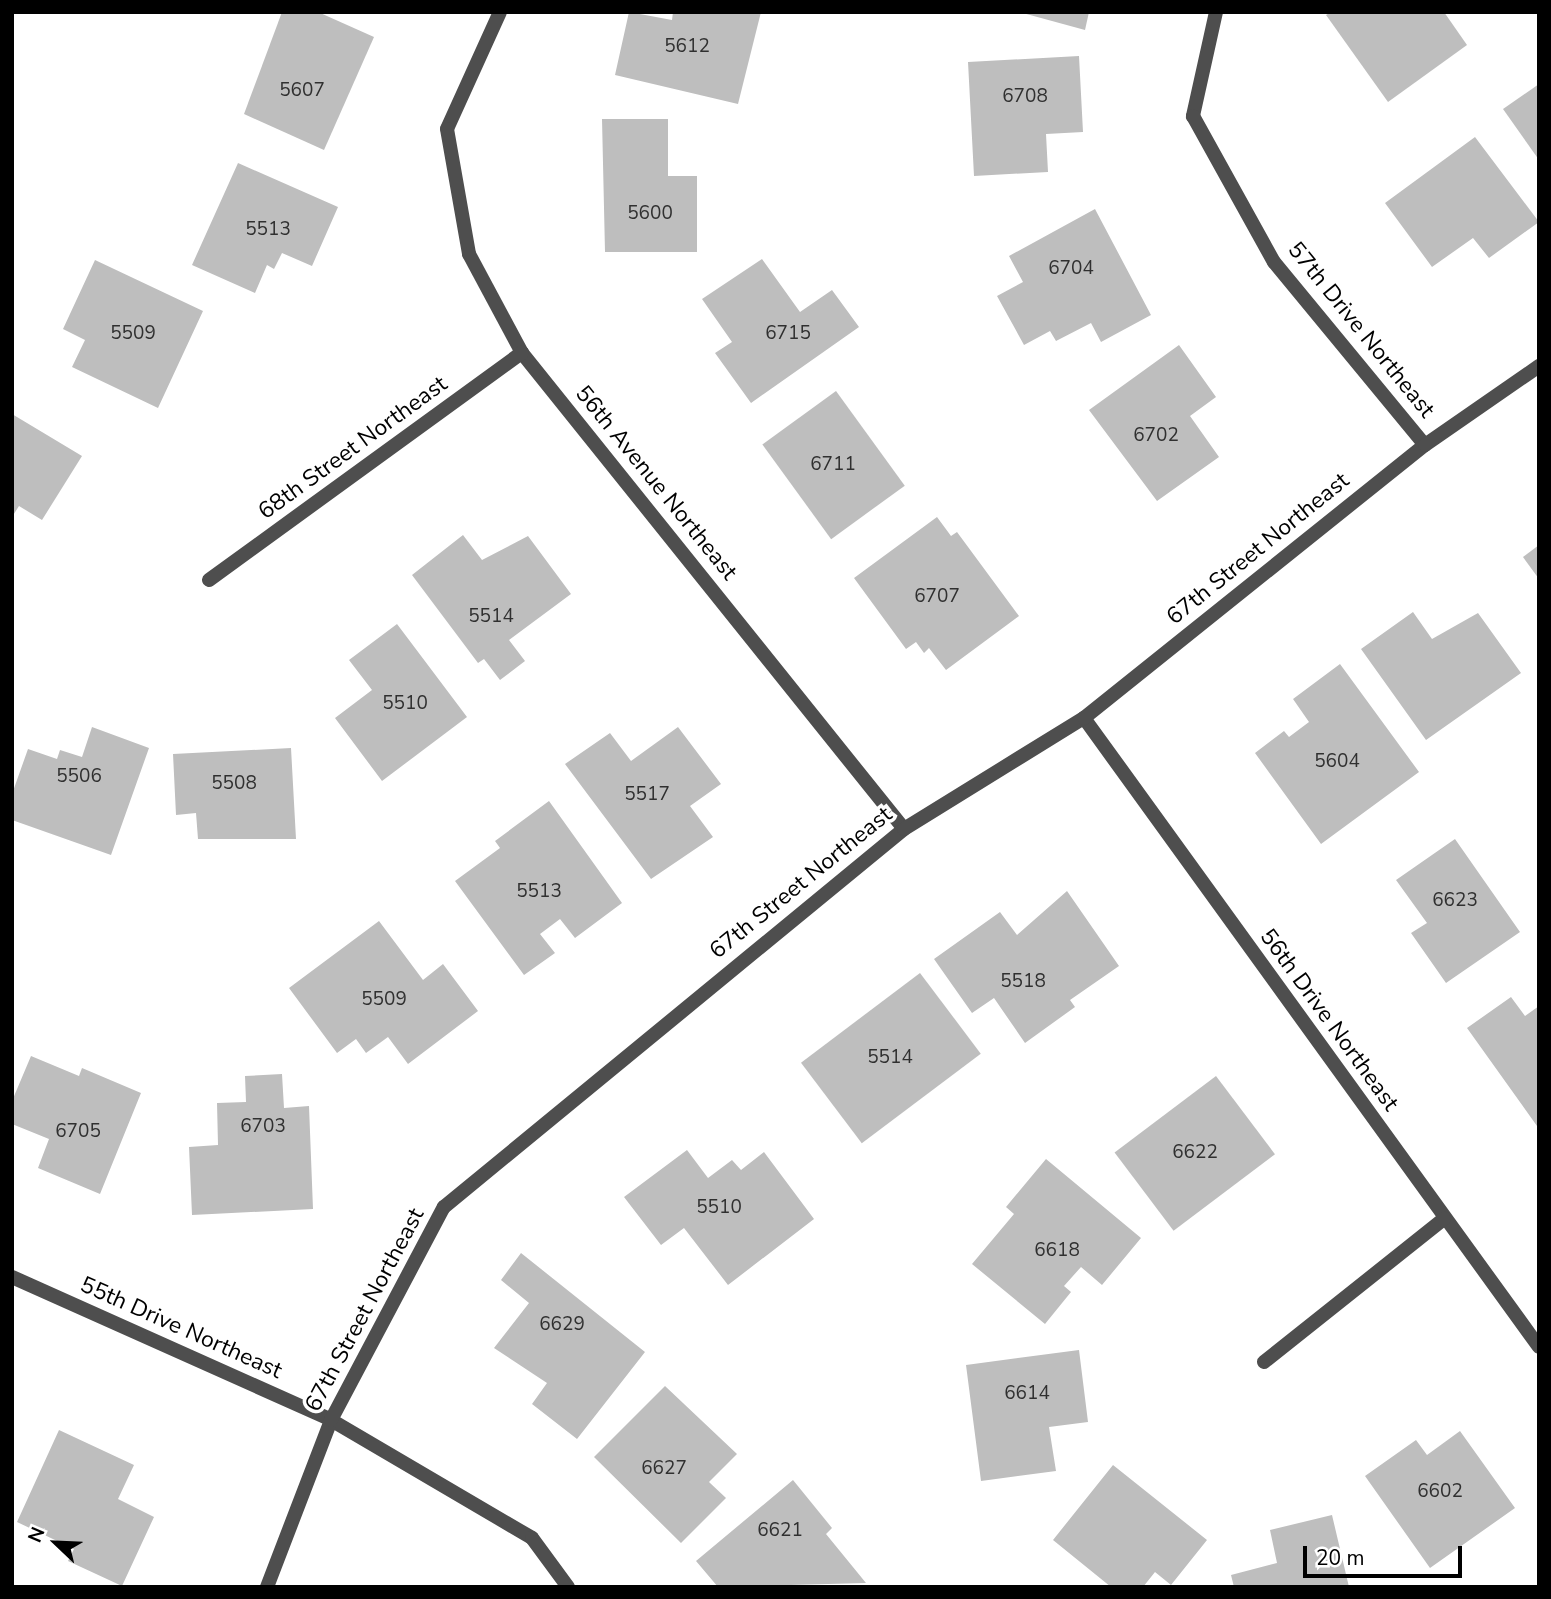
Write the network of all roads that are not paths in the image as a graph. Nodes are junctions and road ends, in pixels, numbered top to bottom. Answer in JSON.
{"nodes":[{"id":1,"x":500,"y":12,"type":"edge"},
{"id":2,"x":1216,"y":12,"type":"edge"},
{"id":3,"x":523,"y":353,"type":"junction"},
{"id":4,"x":1539,"y":366,"type":"edge"},
{"id":5,"x":1425,"y":444,"type":"junction"},
{"id":6,"x":209,"y":580,"type":"dead end"},
{"id":7,"x":1084,"y":718,"type":"junction"},
{"id":8,"x":904,"y":829,"type":"junction"},
{"id":9,"x":1444,"y":1219,"type":"junction"},
{"id":10,"x":12,"y":1277,"type":"edge"},
{"id":11,"x":1539,"y":1347,"type":"edge"},
{"id":12,"x":1264,"y":1362,"type":"dead end"},
{"id":13,"x":331,"y":1420,"type":"junction"},
{"id":14,"x":267,"y":1587,"type":"edge"},
{"id":15,"x":568,"y":1587,"type":"edge"}],
"edges":[{"from":1,"to":3,"type":"street","name":"56th Avenue Northeast"},
{"from":2,"to":5,"type":"street","name":"57th Drive Northeast"},
{"from":3,"to":6,"type":"street","name":"68th Street Northeast"},
{"from":3,"to":8,"type":"street","name":"56th Avenue Northeast"},
{"from":4,"to":5,"type":"street","name":"67th Street Northeast"},
{"from":5,"to":7,"type":"street","name":"67th Street Northeast"},
{"from":7,"to":8,"type":"street","name":"67th Street Northeast"},
{"from":7,"to":9,"type":"street","name":"56th Drive Northeast"},
{"from":8,"to":13,"type":"street","name":"67th Street Northeast"},
{"from":9,"to":11,"type":"street","name":"56th Drive Northeast"},
{"from":9,"to":12,"type":"street"},
{"from":10,"to":13,"type":"street","name":"55th Drive Northeast"},
{"from":13,"to":14,"type":"street","name":"67th Street Northeast"},
{"from":13,"to":15,"type":"street","name":"55th Drive Northeast"}]}
